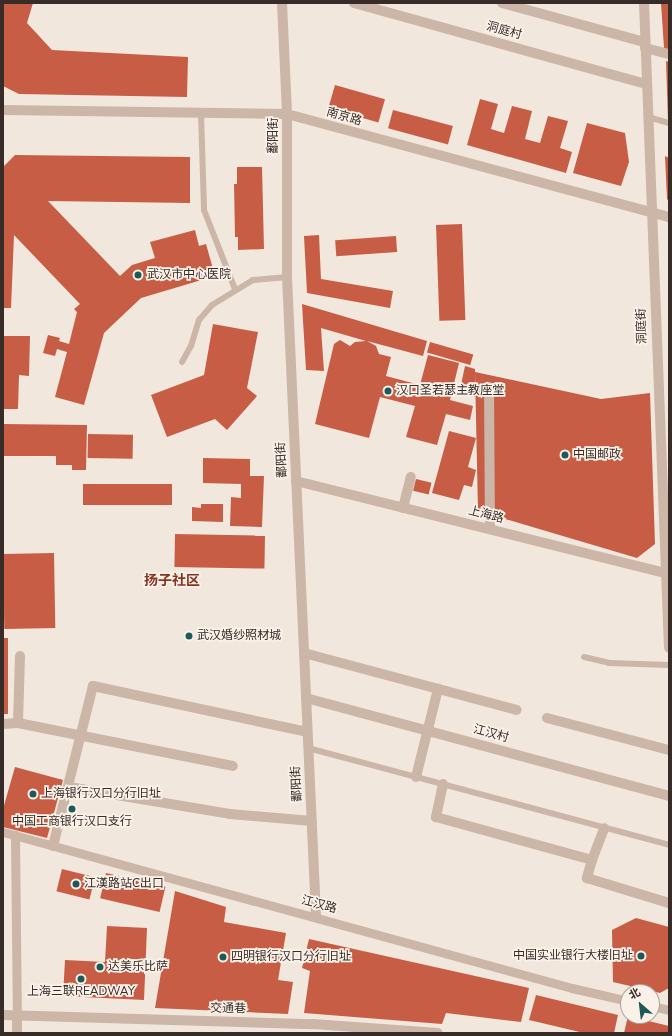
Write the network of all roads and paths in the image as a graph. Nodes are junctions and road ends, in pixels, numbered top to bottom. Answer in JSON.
{"nodes":[{"id":1,"x":282,"y":3,"type":"edge"},
{"id":2,"x":354,"y":3,"type":"edge"},
{"id":3,"x":502,"y":3,"type":"edge"},
{"id":4,"x":644,"y":3,"type":"edge"},
{"id":5,"x":645,"y":45,"type":"junction"},
{"id":6,"x":669,"y":54,"type":"edge"},
{"id":7,"x":647,"y":84,"type":"junction"},
{"id":8,"x":3,"y":110,"type":"edge"},
{"id":9,"x":202,"y":113,"type":"junction"},
{"id":10,"x":287,"y":114,"type":"junction"},
{"id":11,"x":648,"y":117,"type":"junction"},
{"id":12,"x":669,"y":123,"type":"edge"},
{"id":13,"x":651,"y":212,"type":"junction"},
{"id":14,"x":669,"y":217,"type":"edge"},
{"id":15,"x":287,"y":277,"type":"junction"},
{"id":16,"x":235,"y":289,"type":"junction"},
{"id":17,"x":182,"y":362,"type":"dead end"},
{"id":18,"x":489,"y":387,"type":"dead end"},
{"id":19,"x":411,"y":478,"type":"dead end"},
{"id":20,"x":296,"y":481,"type":"junction"},
{"id":21,"x":403,"y":508,"type":"junction"},
{"id":22,"x":490,"y":529,"type":"junction"},
{"id":23,"x":667,"y":573,"type":"edge"},
{"id":24,"x":669,"y":648,"type":"edge"},
{"id":25,"x":304,"y":653,"type":"junction"},
{"id":26,"x":20,"y":656,"type":"dead end"},
{"id":27,"x":584,"y":657,"type":"dead end"},
{"id":28,"x":669,"y":665,"type":"edge"},
{"id":29,"x":438,"y":689,"type":"junction"},
{"id":30,"x":306,"y":698,"type":"junction"},
{"id":31,"x":516,"y":710,"type":"dead end"},
{"id":32,"x":547,"y":718,"type":"dead end"},
{"id":33,"x":18,"y":723,"type":"junction"},
{"id":34,"x":3,"y":724,"type":"edge"},
{"id":35,"x":427,"y":731,"type":"junction"},
{"id":36,"x":308,"y":732,"type":"junction"},
{"id":37,"x":82,"y":737,"type":"junction"},
{"id":38,"x":308,"y":748,"type":"junction"},
{"id":39,"x":669,"y":750,"type":"edge"},
{"id":40,"x":233,"y":766,"type":"dead end"},
{"id":41,"x":416,"y":777,"type":"junction"},
{"id":42,"x":443,"y":784,"type":"junction"},
{"id":43,"x":69,"y":787,"type":"junction"},
{"id":44,"x":669,"y":796,"type":"edge"},
{"id":45,"x":312,"y":821,"type":"junction"},
{"id":46,"x":604,"y":828,"type":"junction"},
{"id":47,"x":3,"y":832,"type":"edge"},
{"id":48,"x":15,"y":836,"type":"junction"},
{"id":49,"x":669,"y":845,"type":"edge"},
{"id":50,"x":53,"y":846,"type":"junction"},
{"id":51,"x":592,"y":860,"type":"junction"},
{"id":52,"x":669,"y":903,"type":"edge"},
{"id":53,"x":316,"y":916,"type":"junction"},
{"id":54,"x":620,"y":998,"type":"edge"},
{"id":55,"x":3,"y":1015,"type":"edge"},
{"id":56,"x":18,"y":1017,"type":"junction"},
{"id":57,"x":313,"y":1028,"type":"edge"},
{"id":58,"x":17,"y":1033,"type":"edge"},
{"id":59,"x":438,"y":1033,"type":"edge"}],
"edges":[{"from":1,"to":10,"type":"street","name":"鄱阳街"},
{"from":2,"to":7,"type":"street","name":"洞庭村"},
{"from":3,"to":5,"type":"street"},
{"from":4,"to":5,"type":"street","name":"洞庭街"},
{"from":5,"to":6,"type":"street"},
{"from":5,"to":7,"type":"street","name":"洞庭街"},
{"from":7,"to":11,"type":"street","name":"洞庭街"},
{"from":8,"to":9,"type":"street","name":"南京路"},
{"from":9,"to":10,"type":"street","name":"南京路"},
{"from":9,"to":16,"type":"lane"},
{"from":10,"to":13,"type":"street","name":"南京路"},
{"from":10,"to":15,"type":"street","name":"鄱阳街"},
{"from":11,"to":12,"type":"lane"},
{"from":11,"to":13,"type":"street","name":"洞庭街"},
{"from":13,"to":14,"type":"street","name":"南京路"},
{"from":13,"to":23,"type":"street","name":"洞庭街"},
{"from":15,"to":16,"type":"lane"},
{"from":15,"to":20,"type":"street","name":"鄱阳街"},
{"from":16,"to":17,"type":"lane"},
{"from":18,"to":22,"type":"street"},
{"from":19,"to":21,"type":"street"},
{"from":20,"to":21,"type":"street","name":"上海路"},
{"from":20,"to":25,"type":"street","name":"鄱阳街"},
{"from":21,"to":22,"type":"street","name":"上海路"},
{"from":22,"to":23,"type":"street","name":"上海路"},
{"from":23,"to":24,"type":"street","name":"洞庭街"},
{"from":25,"to":29,"type":"street"},
{"from":25,"to":30,"type":"street","name":"鄱阳街"},
{"from":26,"to":33,"type":"street"},
{"from":27,"to":28,"type":"lane"},
{"from":29,"to":31,"type":"street"},
{"from":29,"to":35,"type":"street"},
{"from":30,"to":35,"type":"street","name":"江汉村"},
{"from":30,"to":36,"type":"street","name":"鄱阳街"},
{"from":32,"to":39,"type":"street"},
{"from":33,"to":34,"type":"street"},
{"from":33,"to":37,"type":"street"},
{"from":35,"to":41,"type":"street"},
{"from":35,"to":44,"type":"street","name":"江汉村"},
{"from":36,"to":37,"type":"street"},
{"from":36,"to":38,"type":"street","name":"鄱阳街"},
{"from":37,"to":40,"type":"street"},
{"from":37,"to":43,"type":"street"},
{"from":38,"to":41,"type":"lane"},
{"from":38,"to":45,"type":"street","name":"鄱阳街"},
{"from":41,"to":42,"type":"lane"},
{"from":42,"to":46,"type":"lane"},
{"from":42,"to":51,"type":"street"},
{"from":43,"to":45,"type":"street"},
{"from":43,"to":50,"type":"street"},
{"from":45,"to":53,"type":"street","name":"鄱阳街"},
{"from":46,"to":49,"type":"lane"},
{"from":46,"to":51,"type":"street"},
{"from":47,"to":48,"type":"street","name":"江汉路"},
{"from":48,"to":50,"type":"street","name":"江汉路"},
{"from":48,"to":56,"type":"street"},
{"from":50,"to":53,"type":"street","name":"江汉路"},
{"from":51,"to":52,"type":"street"},
{"from":53,"to":54,"type":"street","name":"江汉路"},
{"from":55,"to":56,"type":"street","name":"交通巷"},
{"from":56,"to":57,"type":"street","name":"交通巷"},
{"from":56,"to":58,"type":"street"},
{"from":57,"to":59,"type":"street","name":"交通巷"}]}
